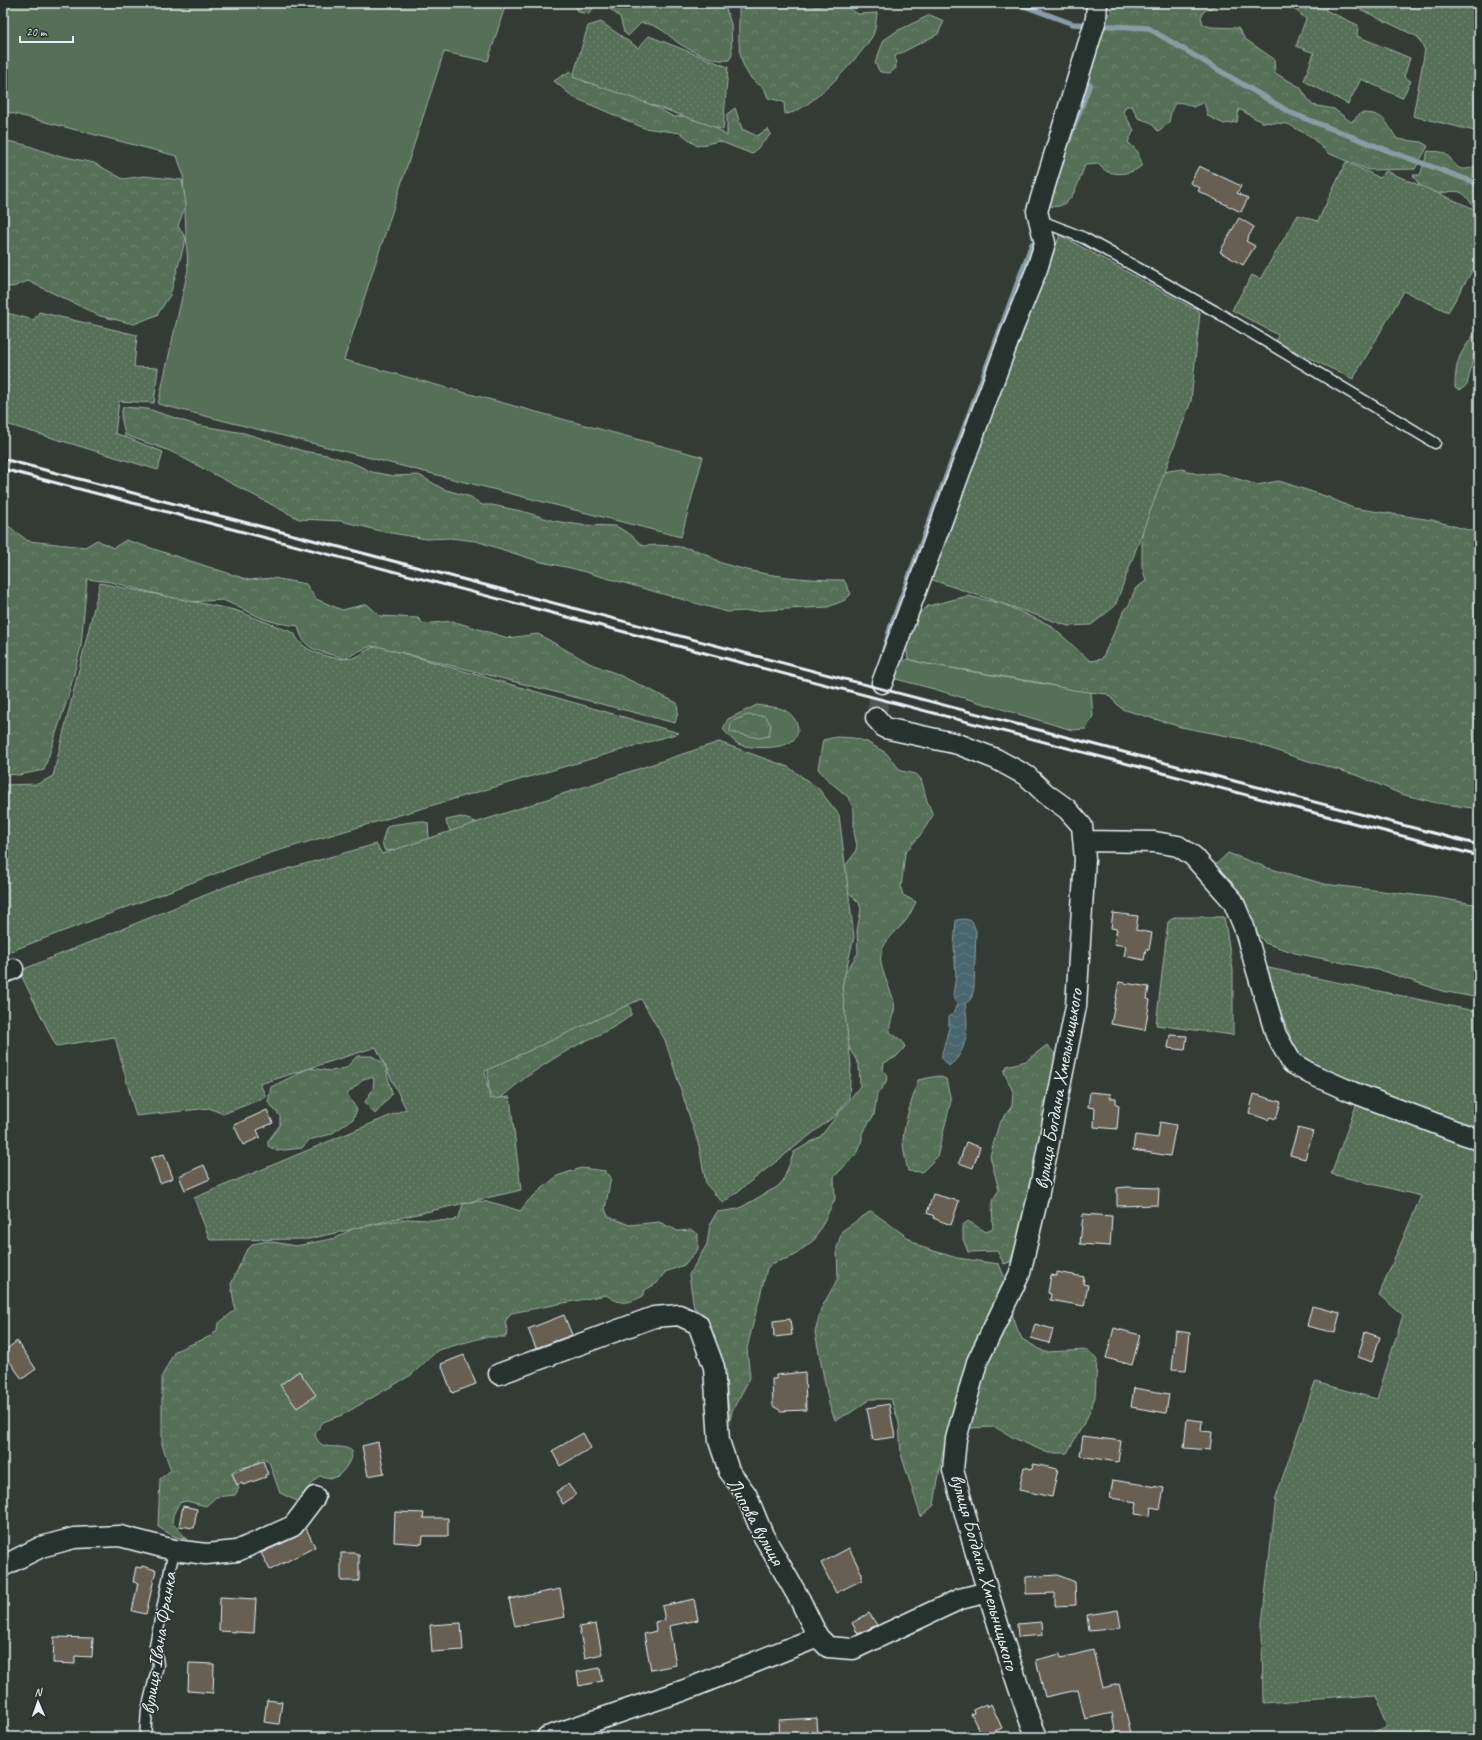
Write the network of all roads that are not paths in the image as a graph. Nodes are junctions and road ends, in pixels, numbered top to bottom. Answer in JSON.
{"nodes":[{"id":1,"x":1095,"y":20,"type":"edge"},
{"id":2,"x":1039,"y":220,"type":"junction"},
{"id":3,"x":1435,"y":443,"type":"dead end"},
{"id":4,"x":882,"y":683,"type":"tunnel mouth"},
{"id":5,"x":876,"y":718,"type":"dead end"},
{"id":6,"x":1084,"y":841,"type":"junction"},
{"id":7,"x":1479,"y":1140,"type":"edge"},
{"id":8,"x":498,"y":1374,"type":"dead end"},
{"id":9,"x":314,"y":1497,"type":"dead end"},
{"id":10,"x":174,"y":1550,"type":"junction"},
{"id":11,"x":3,"y":1566,"type":"edge"},
{"id":12,"x":988,"y":1592,"type":"junction"},
{"id":13,"x":818,"y":1637,"type":"junction"},
{"id":14,"x":144,"y":1737,"type":"edge"},
{"id":15,"x":547,"y":1737,"type":"edge"},
{"id":16,"x":1037,"y":1737,"type":"edge"}],
"edges":[{"from":1,"to":2,"type":"street"},
{"from":2,"to":3,"type":"lane"},
{"from":2,"to":4,"type":"street"},
{"from":5,"to":6,"type":"street","name":"вулиця Богдана Хмельницького"},
{"from":6,"to":7,"type":"street"},
{"from":6,"to":12,"type":"street","name":"вулиця Богдана Хмельницького"},
{"from":8,"to":13,"type":"street","name":"Липова вулиця"},
{"from":9,"to":10,"type":"street","name":"вулиця Івана Франка"},
{"from":10,"to":11,"type":"street","name":"вулиця Івана Франка"},
{"from":10,"to":14,"type":"lane","name":"вулиця Івана Франка"},
{"from":12,"to":13,"type":"street"},
{"from":12,"to":16,"type":"street","name":"вулиця Богдана Хмельницького"},
{"from":13,"to":15,"type":"street"}]}
